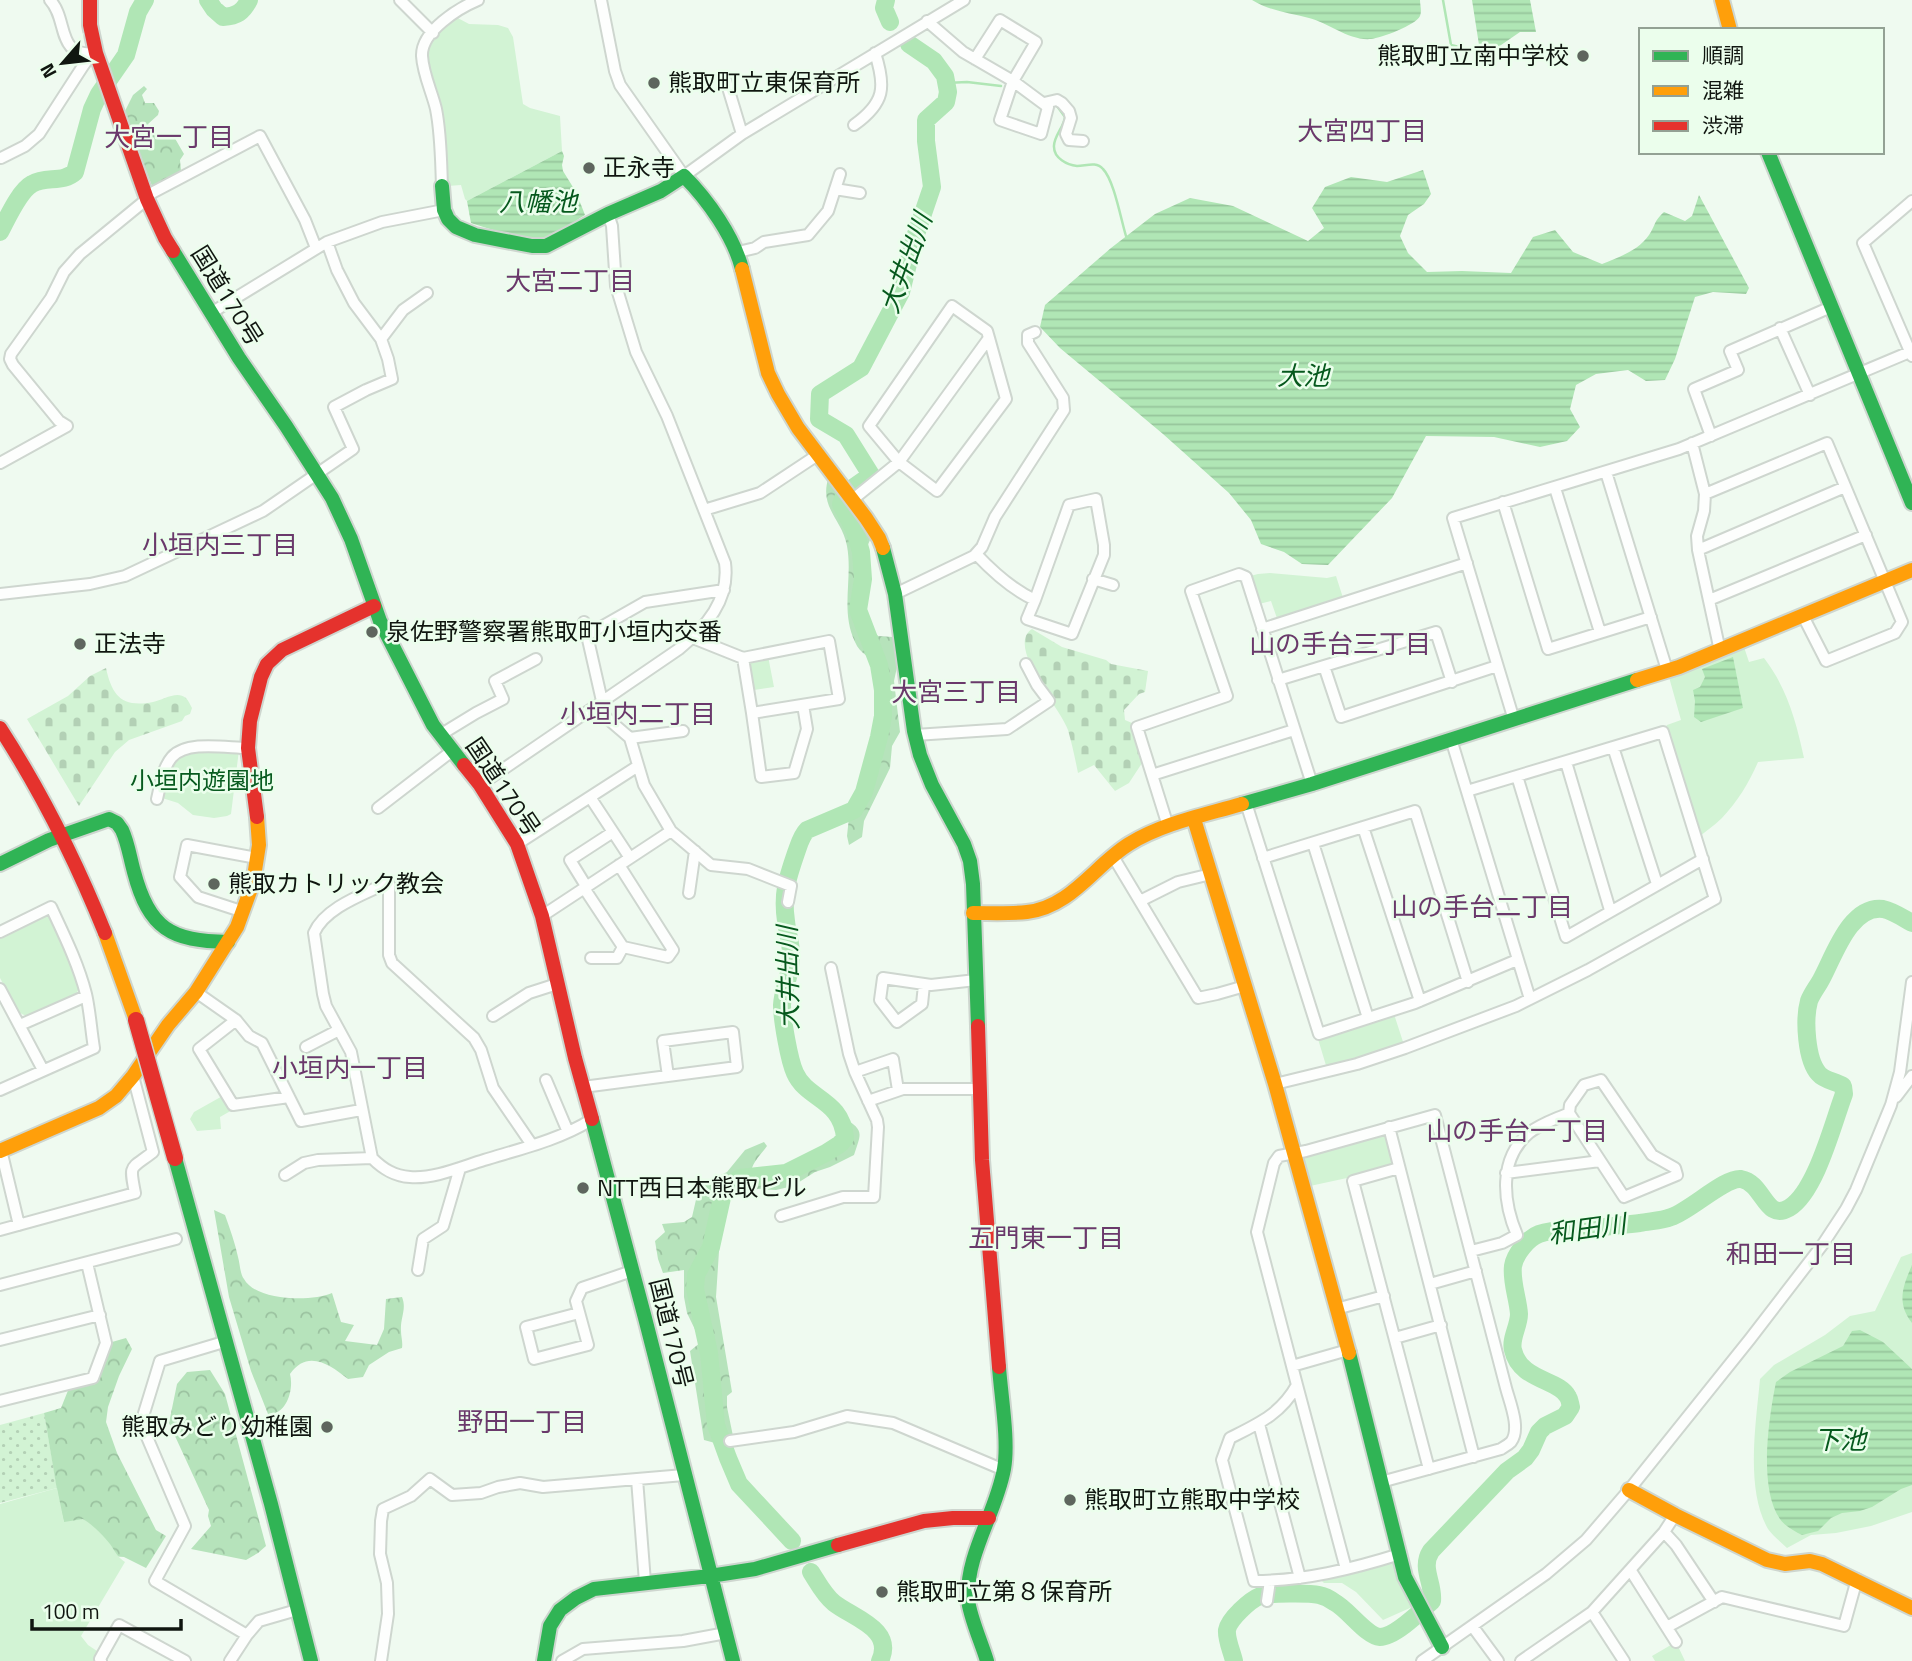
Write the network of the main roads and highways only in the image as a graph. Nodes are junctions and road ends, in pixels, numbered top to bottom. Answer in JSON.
{"nodes":[{"id":1,"x":90,"y":0,"type":"edge"},
{"id":2,"x":1722,"y":0,"type":"edge"},
{"id":3,"x":1729,"y":28,"type":"edge"},
{"id":4,"x":1769,"y":154,"type":"edge"},
{"id":5,"x":442,"y":186,"type":"road end"},
{"id":6,"x":1907,"y":478,"type":"edge"},
{"id":7,"x":1912,"y":503,"type":"edge"},
{"id":8,"x":1912,"y":570,"type":"edge"},
{"id":9,"x":374,"y":606,"type":"junction"},
{"id":10,"x":0,"y":728,"type":"edge"},
{"id":11,"x":1194,"y":819,"type":"junction"},
{"id":12,"x":63,"y":836,"type":"junction"},
{"id":13,"x":0,"y":864,"type":"edge"},
{"id":14,"x":973,"y":913,"type":"junction"},
{"id":15,"x":228,"y":942,"type":"junction"},
{"id":16,"x":1,"y":1151,"type":"edge"},
{"id":17,"x":1629,"y":1490,"type":"road end"},
{"id":18,"x":271,"y":1504,"type":"junction"},
{"id":19,"x":989,"y":1518,"type":"junction"},
{"id":20,"x":710,"y":1576,"type":"junction"},
{"id":21,"x":1912,"y":1608,"type":"edge"},
{"id":22,"x":1442,"y":1647,"type":"road end"},
{"id":23,"x":311,"y":1661,"type":"edge"},
{"id":24,"x":322,"y":1661,"type":"edge"},
{"id":25,"x":544,"y":1661,"type":"edge"},
{"id":26,"x":733,"y":1661,"type":"edge"},
{"id":27,"x":987,"y":1661,"type":"edge"}],
"edges":[{"from":1,"to":9,"type":"main road","name":"国道170号"},
{"from":2,"to":3,"type":"main road"},
{"from":4,"to":6,"type":"main road"},
{"from":5,"to":14,"type":"main road"},
{"from":6,"to":7,"type":"main road"},
{"from":8,"to":11,"type":"main road"},
{"from":9,"to":15,"type":"main road"},
{"from":9,"to":20,"type":"main road","name":"国道170号"},
{"from":10,"to":12,"type":"main road"},
{"from":11,"to":14,"type":"main road"},
{"from":11,"to":22,"type":"main road"},
{"from":12,"to":13,"type":"main road"},
{"from":12,"to":15,"type":"main road"},
{"from":12,"to":18,"type":"main road","bridge":true},
{"from":14,"to":19,"type":"main road"},
{"from":15,"to":16,"type":"main road"},
{"from":17,"to":21,"type":"main road"},
{"from":18,"to":23,"type":"main road"},
{"from":18,"to":24,"type":"main road"},
{"from":19,"to":20,"type":"main road"},
{"from":19,"to":27,"type":"main road"},
{"from":20,"to":25,"type":"main road"},
{"from":20,"to":26,"type":"main road","name":"国道170号"}]}
